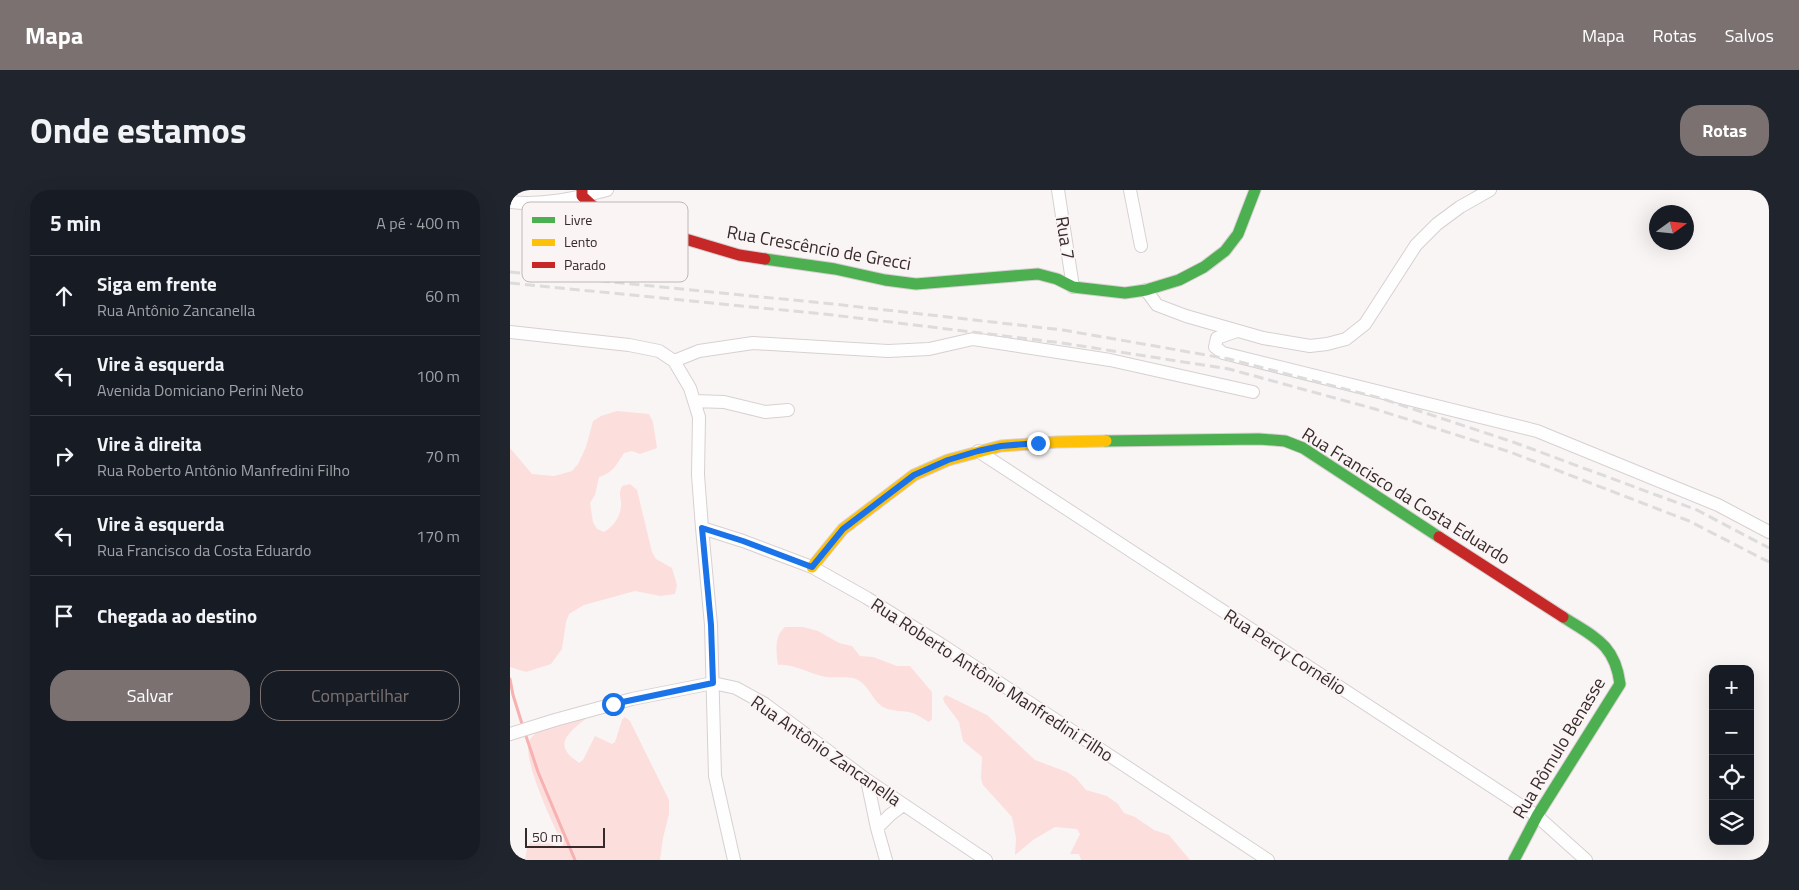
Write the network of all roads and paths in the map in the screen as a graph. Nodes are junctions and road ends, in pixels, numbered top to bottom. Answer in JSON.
{"nodes":[{"id":1,"x":607,"y":190,"type":"edge"},
{"id":2,"x":1058,"y":190,"type":"edge"},
{"id":3,"x":1130,"y":190,"type":"edge"},
{"id":4,"x":1255,"y":190,"type":"edge"},
{"id":5,"x":1490,"y":190,"type":"edge"},
{"id":6,"x":582,"y":193,"type":"edge"},
{"id":7,"x":545,"y":202,"type":"edge"},
{"id":8,"x":688,"y":239,"type":"edge"},
{"id":9,"x":1141,"y":246,"type":"dead end"},
{"id":10,"x":1073,"y":287,"type":"junction"},
{"id":11,"x":1146,"y":290,"type":"junction"},
{"id":12,"x":1237,"y":330,"type":"junction"},
{"id":13,"x":510,"y":332,"type":"edge"},
{"id":14,"x":674,"y":361,"type":"junction"},
{"id":15,"x":1253,"y":392,"type":"dead end"},
{"id":16,"x":694,"y":401,"type":"junction"},
{"id":17,"x":788,"y":410,"type":"dead end"},
{"id":18,"x":978,"y":451,"type":"junction"},
{"id":19,"x":702,"y":528,"type":"junction"},
{"id":20,"x":1769,"y":532,"type":"edge"},
{"id":21,"x":812,"y":567,"type":"junction"},
{"id":22,"x":1611,"y":652,"type":"joint"},
{"id":23,"x":713,"y":683,"type":"junction"},
{"id":24,"x":510,"y":734,"type":"edge"},
{"id":25,"x":867,"y":780,"type":"junction"},
{"id":26,"x":903,"y":805,"type":"junction"},
{"id":27,"x":1537,"y":816,"type":"junction"},
{"id":28,"x":877,"y":828,"type":"junction"},
{"id":29,"x":734,"y":860,"type":"edge"},
{"id":30,"x":886,"y":860,"type":"edge"},
{"id":31,"x":986,"y":860,"type":"edge"},
{"id":32,"x":1268,"y":860,"type":"edge"},
{"id":33,"x":1514,"y":860,"type":"edge"},
{"id":34,"x":1586,"y":860,"type":"edge"}],
"edges":[{"from":1,"to":6,"type":"street"},
{"from":2,"to":10,"type":"street","name":"Rua 7"},
{"from":3,"to":9,"type":"street"},
{"from":4,"to":11,"type":"street","name":"Rua Crescêncio de Grecci"},
{"from":5,"to":12,"type":"street"},
{"from":6,"to":7,"type":"street"},
{"from":8,"to":10,"type":"street","name":"Rua Crescêncio de Grecci"},
{"from":10,"to":11,"type":"street","name":"Rua Crescêncio de Grecci"},
{"from":11,"to":12,"type":"street"},
{"from":12,"to":20,"type":"street"},
{"from":13,"to":14,"type":"street"},
{"from":14,"to":15,"type":"street"},
{"from":14,"to":16,"type":"street"},
{"from":16,"to":17,"type":"street"},
{"from":16,"to":19,"type":"street"},
{"from":18,"to":21,"type":"street","name":"Rua Francisco da Costa Eduardo"},
{"from":18,"to":22,"type":"street","name":"Rua Francisco da Costa Eduardo"},
{"from":18,"to":27,"type":"street","name":"Rua Percy Cornélio"},
{"from":19,"to":21,"type":"street","name":"Rua Roberto Antônio Manfredini Filho"},
{"from":19,"to":23,"type":"street"},
{"from":21,"to":32,"type":"street","name":"Rua Roberto Antônio Manfredini Filho"},
{"from":22,"to":27,"type":"street","name":"Rua Rômulo Benasse"},
{"from":23,"to":24,"type":"street","name":"Rua Antônio Zancanella"},
{"from":23,"to":25,"type":"street","name":"Rua Antônio Zancanella"},
{"from":23,"to":29,"type":"street"},
{"from":25,"to":26,"type":"street","name":"Rua Antônio Zancanella"},
{"from":25,"to":28,"type":"street"},
{"from":26,"to":28,"type":"street"},
{"from":26,"to":31,"type":"street","name":"Rua Antônio Zancanella"},
{"from":27,"to":33,"type":"street","name":"Rua Rômulo Benasse"},
{"from":27,"to":34,"type":"street","name":"Rua Percy Cornélio"},
{"from":28,"to":30,"type":"street"}]}
